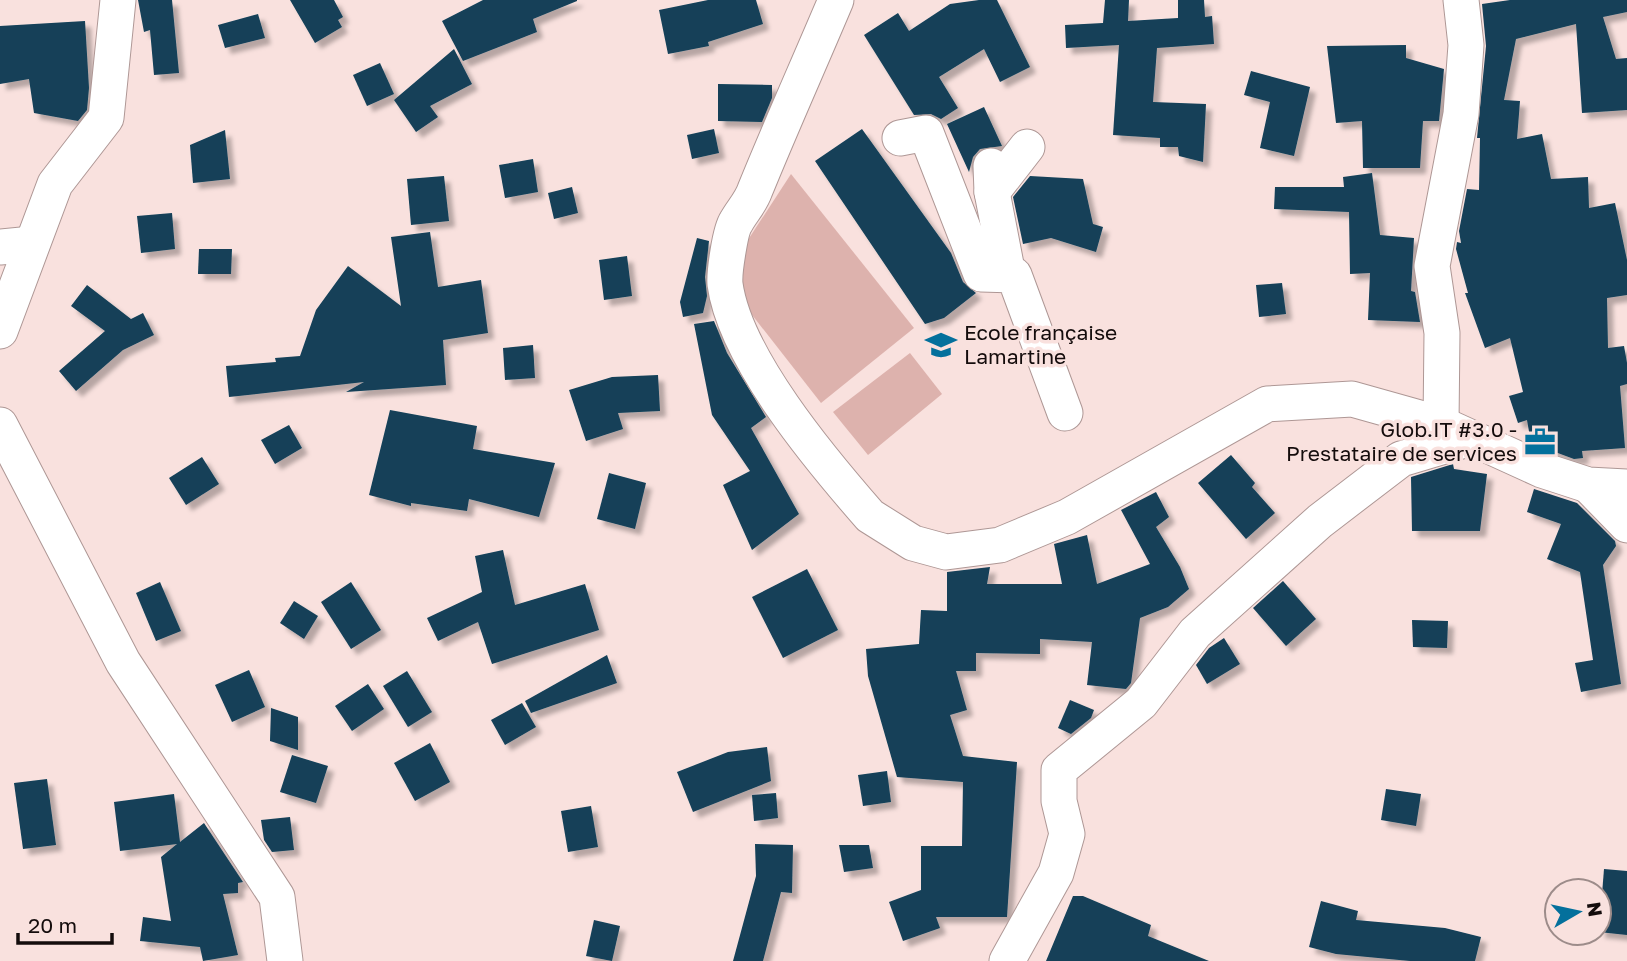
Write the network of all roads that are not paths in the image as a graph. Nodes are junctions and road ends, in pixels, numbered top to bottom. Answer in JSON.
{"nodes":[{"id":1,"x":118,"y":0,"type":"edge"},
{"id":2,"x":836,"y":0,"type":"edge"},
{"id":3,"x":1461,"y":0,"type":"edge"},
{"id":4,"x":900,"y":138,"type":"dead end"},
{"id":5,"x":1027,"y":147,"type":"dead end"},
{"id":6,"x":16,"y":246,"type":"edge"},
{"id":7,"x":1008,"y":275,"type":"junction"},
{"id":8,"x":0,"y":331,"type":"edge"},
{"id":9,"x":1065,"y":413,"type":"dead end"},
{"id":10,"x":0,"y":425,"type":"edge"},
{"id":11,"x":1456,"y":431,"type":"junction"},
{"id":12,"x":1588,"y":485,"type":"junction"},
{"id":13,"x":1627,"y":487,"type":"edge"},
{"id":14,"x":1627,"y":524,"type":"edge"},
{"id":15,"x":285,"y":961,"type":"edge"},
{"id":16,"x":1007,"y":961,"type":"edge"}],
"edges":[{"from":1,"to":6,"type":"street"},
{"from":2,"to":11,"type":"street"},
{"from":3,"to":11,"type":"street"},
{"from":4,"to":7,"type":"street"},
{"from":5,"to":7,"type":"street"},
{"from":6,"to":8,"type":"street"},
{"from":7,"to":9,"type":"street"},
{"from":10,"to":15,"type":"street"},
{"from":11,"to":12,"type":"street"},
{"from":11,"to":16,"type":"street"},
{"from":12,"to":13,"type":"street"},
{"from":12,"to":14,"type":"street"}]}
